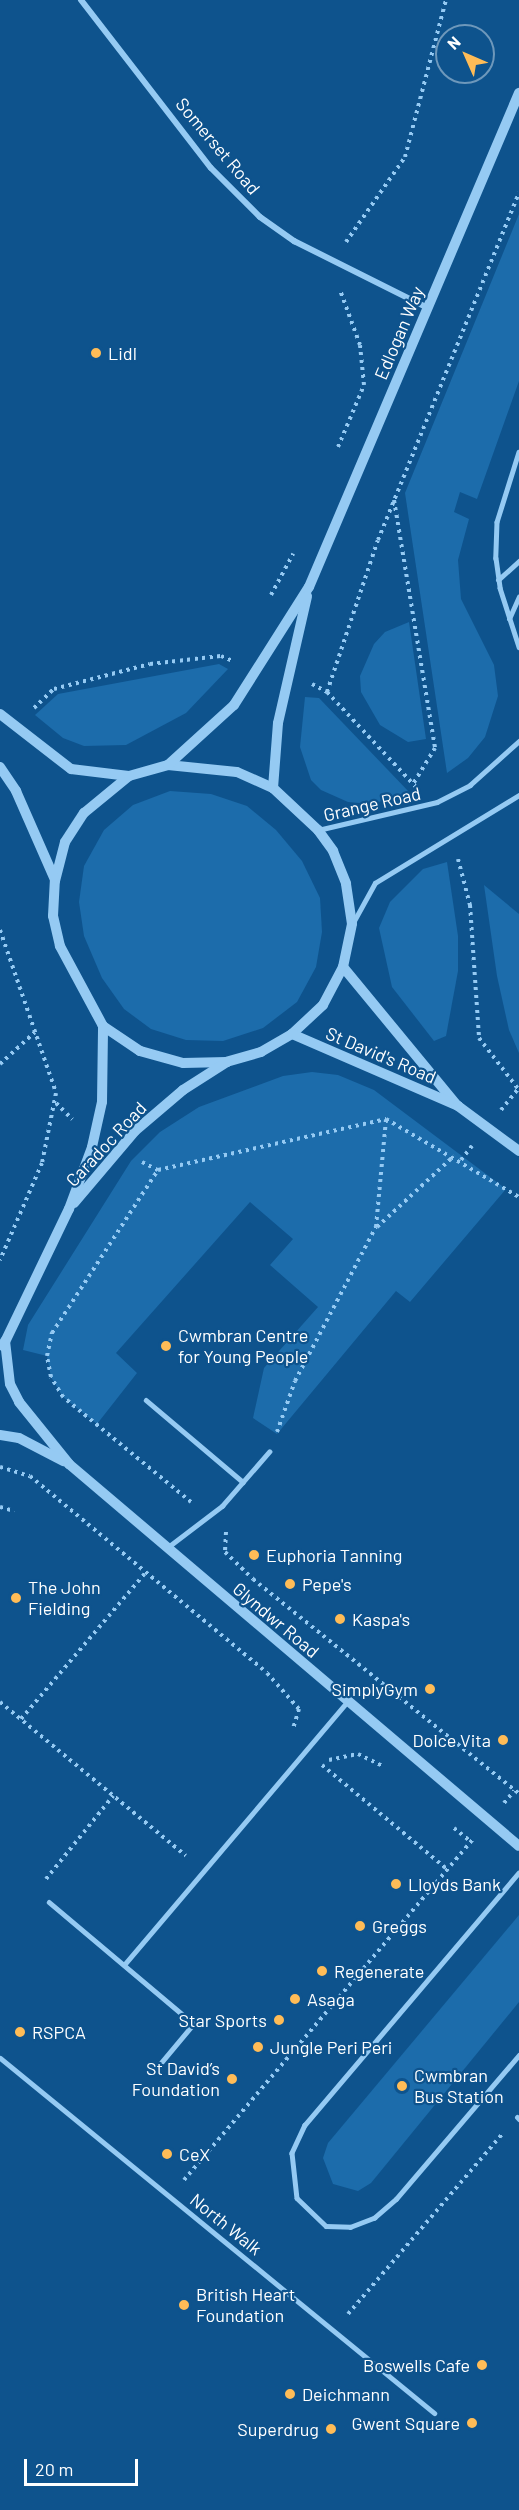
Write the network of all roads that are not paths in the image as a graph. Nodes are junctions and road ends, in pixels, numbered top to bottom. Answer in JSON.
{"nodes":[{"id":1,"x":81,"y":0,"type":"edge"},
{"id":2,"x":519,"y":93,"type":"edge"},
{"id":3,"x":428,"y":308,"type":"junction"},
{"id":4,"x":519,"y":452,"type":"edge"},
{"id":5,"x":519,"y":561,"type":"edge"},
{"id":6,"x":498,"y":580,"type":"junction"},
{"id":7,"x":309,"y":587,"type":"junction"},
{"id":8,"x":519,"y":597,"type":"edge"},
{"id":9,"x":509,"y":619,"type":"junction"},
{"id":10,"x":519,"y":647,"type":"edge"},
{"id":11,"x":0,"y":714,"type":"edge"},
{"id":12,"x":519,"y":741,"type":"edge"},
{"id":13,"x":168,"y":765,"type":"junction"},
{"id":14,"x":0,"y":767,"type":"edge"},
{"id":15,"x":129,"y":776,"type":"junction"},
{"id":16,"x":273,"y":788,"type":"junction"},
{"id":17,"x":519,"y":795,"type":"edge"},
{"id":18,"x":318,"y":830,"type":"junction"},
{"id":19,"x":55,"y":881,"type":"junction"},
{"id":20,"x":352,"y":924,"type":"junction"},
{"id":21,"x":343,"y":967,"type":"junction"},
{"id":22,"x":103,"y":1026,"type":"junction"},
{"id":23,"x":292,"y":1035,"type":"junction"},
{"id":24,"x":227,"y":1062,"type":"junction"},
{"id":25,"x":458,"y":1106,"type":"junction"},
{"id":26,"x":519,"y":1151,"type":"edge"},
{"id":27,"x":69,"y":1209,"type":"junction"},
{"id":28,"x":2,"y":1346,"type":"edge"},
{"id":29,"x":146,"y":1400,"type":"dead end"},
{"id":30,"x":0,"y":1435,"type":"edge"},
{"id":31,"x":269,"y":1452,"type":"road end"},
{"id":32,"x":69,"y":1464,"type":"junction"},
{"id":33,"x":243,"y":1482,"type":"junction"},
{"id":34,"x":166,"y":1549,"type":"junction"},
{"id":35,"x":347,"y":1702,"type":"junction"},
{"id":36,"x":519,"y":1846,"type":"edge"},
{"id":37,"x":519,"y":1873,"type":"edge"},
{"id":38,"x":49,"y":1902,"type":"road end"},
{"id":39,"x":123,"y":1965,"type":"junction"},
{"id":40,"x":519,"y":2055,"type":"edge"},
{"id":41,"x":0,"y":2058,"type":"edge"},
{"id":42,"x":153,"y":2073,"type":"dead end"},
{"id":43,"x":434,"y":2413,"type":"dead end"}],
"edges":[{"from":1,"to":3,"type":"street","name":"Somerset Road"},
{"from":2,"to":3,"type":"street","name":"Edlogan Way"},
{"from":3,"to":7,"type":"street","name":"Edlogan Way"},
{"from":4,"to":6,"type":"lane"},
{"from":5,"to":6,"type":"lane"},
{"from":6,"to":9,"type":"lane"},
{"from":7,"to":13,"type":"street","name":"Edlogan Way"},
{"from":7,"to":16,"type":"street","name":"Edlogan Way"},
{"from":8,"to":9,"type":"lane"},
{"from":9,"to":10,"type":"lane"},
{"from":11,"to":15,"type":"street","name":"St David's Road"},
{"from":12,"to":18,"type":"lane","name":"Grange Road"},
{"from":13,"to":15,"type":"street","name":"St David's Road"},
{"from":13,"to":16,"type":"street","name":"St David's Road"},
{"from":14,"to":19,"type":"street","name":"St David's Road"},
{"from":15,"to":19,"type":"street","name":"St David's Road"},
{"from":16,"to":18,"type":"street","name":"St David's Road"},
{"from":17,"to":20,"type":"lane"},
{"from":18,"to":20,"type":"street","name":"St David's Road"},
{"from":19,"to":22,"type":"street","name":"St David's Road"},
{"from":20,"to":21,"type":"street","name":"St David's Road"},
{"from":21,"to":23,"type":"street","name":"St David's Road"},
{"from":21,"to":25,"type":"street","name":"St David's Road"},
{"from":22,"to":24,"type":"street","name":"St David's Road"},
{"from":22,"to":27,"type":"street","name":"Caradoc Road"},
{"from":23,"to":24,"type":"street","name":"St David's Road"},
{"from":23,"to":25,"type":"street","name":"St David's Road"},
{"from":24,"to":27,"type":"street","name":"Caradoc Road"},
{"from":25,"to":26,"type":"street","name":"St David's Road"},
{"from":27,"to":28,"type":"street","name":"Caradoc Road"},
{"from":28,"to":32,"type":"street","name":"Caradoc Road"},
{"from":29,"to":33,"type":"lane"},
{"from":30,"to":32,"type":"street"},
{"from":31,"to":33,"type":"lane"},
{"from":32,"to":34,"type":"street","name":"Glyndwr Road"},
{"from":33,"to":34,"type":"lane"},
{"from":34,"to":35,"type":"street","name":"Glyndwr Road"},
{"from":35,"to":36,"type":"street","name":"Glyndwr Road"},
{"from":35,"to":39,"type":"lane"},
{"from":37,"to":40,"type":"lane"},
{"from":38,"to":39,"type":"lane"},
{"from":39,"to":42,"type":"lane"},
{"from":41,"to":43,"type":"street","name":"North Walk"}]}
